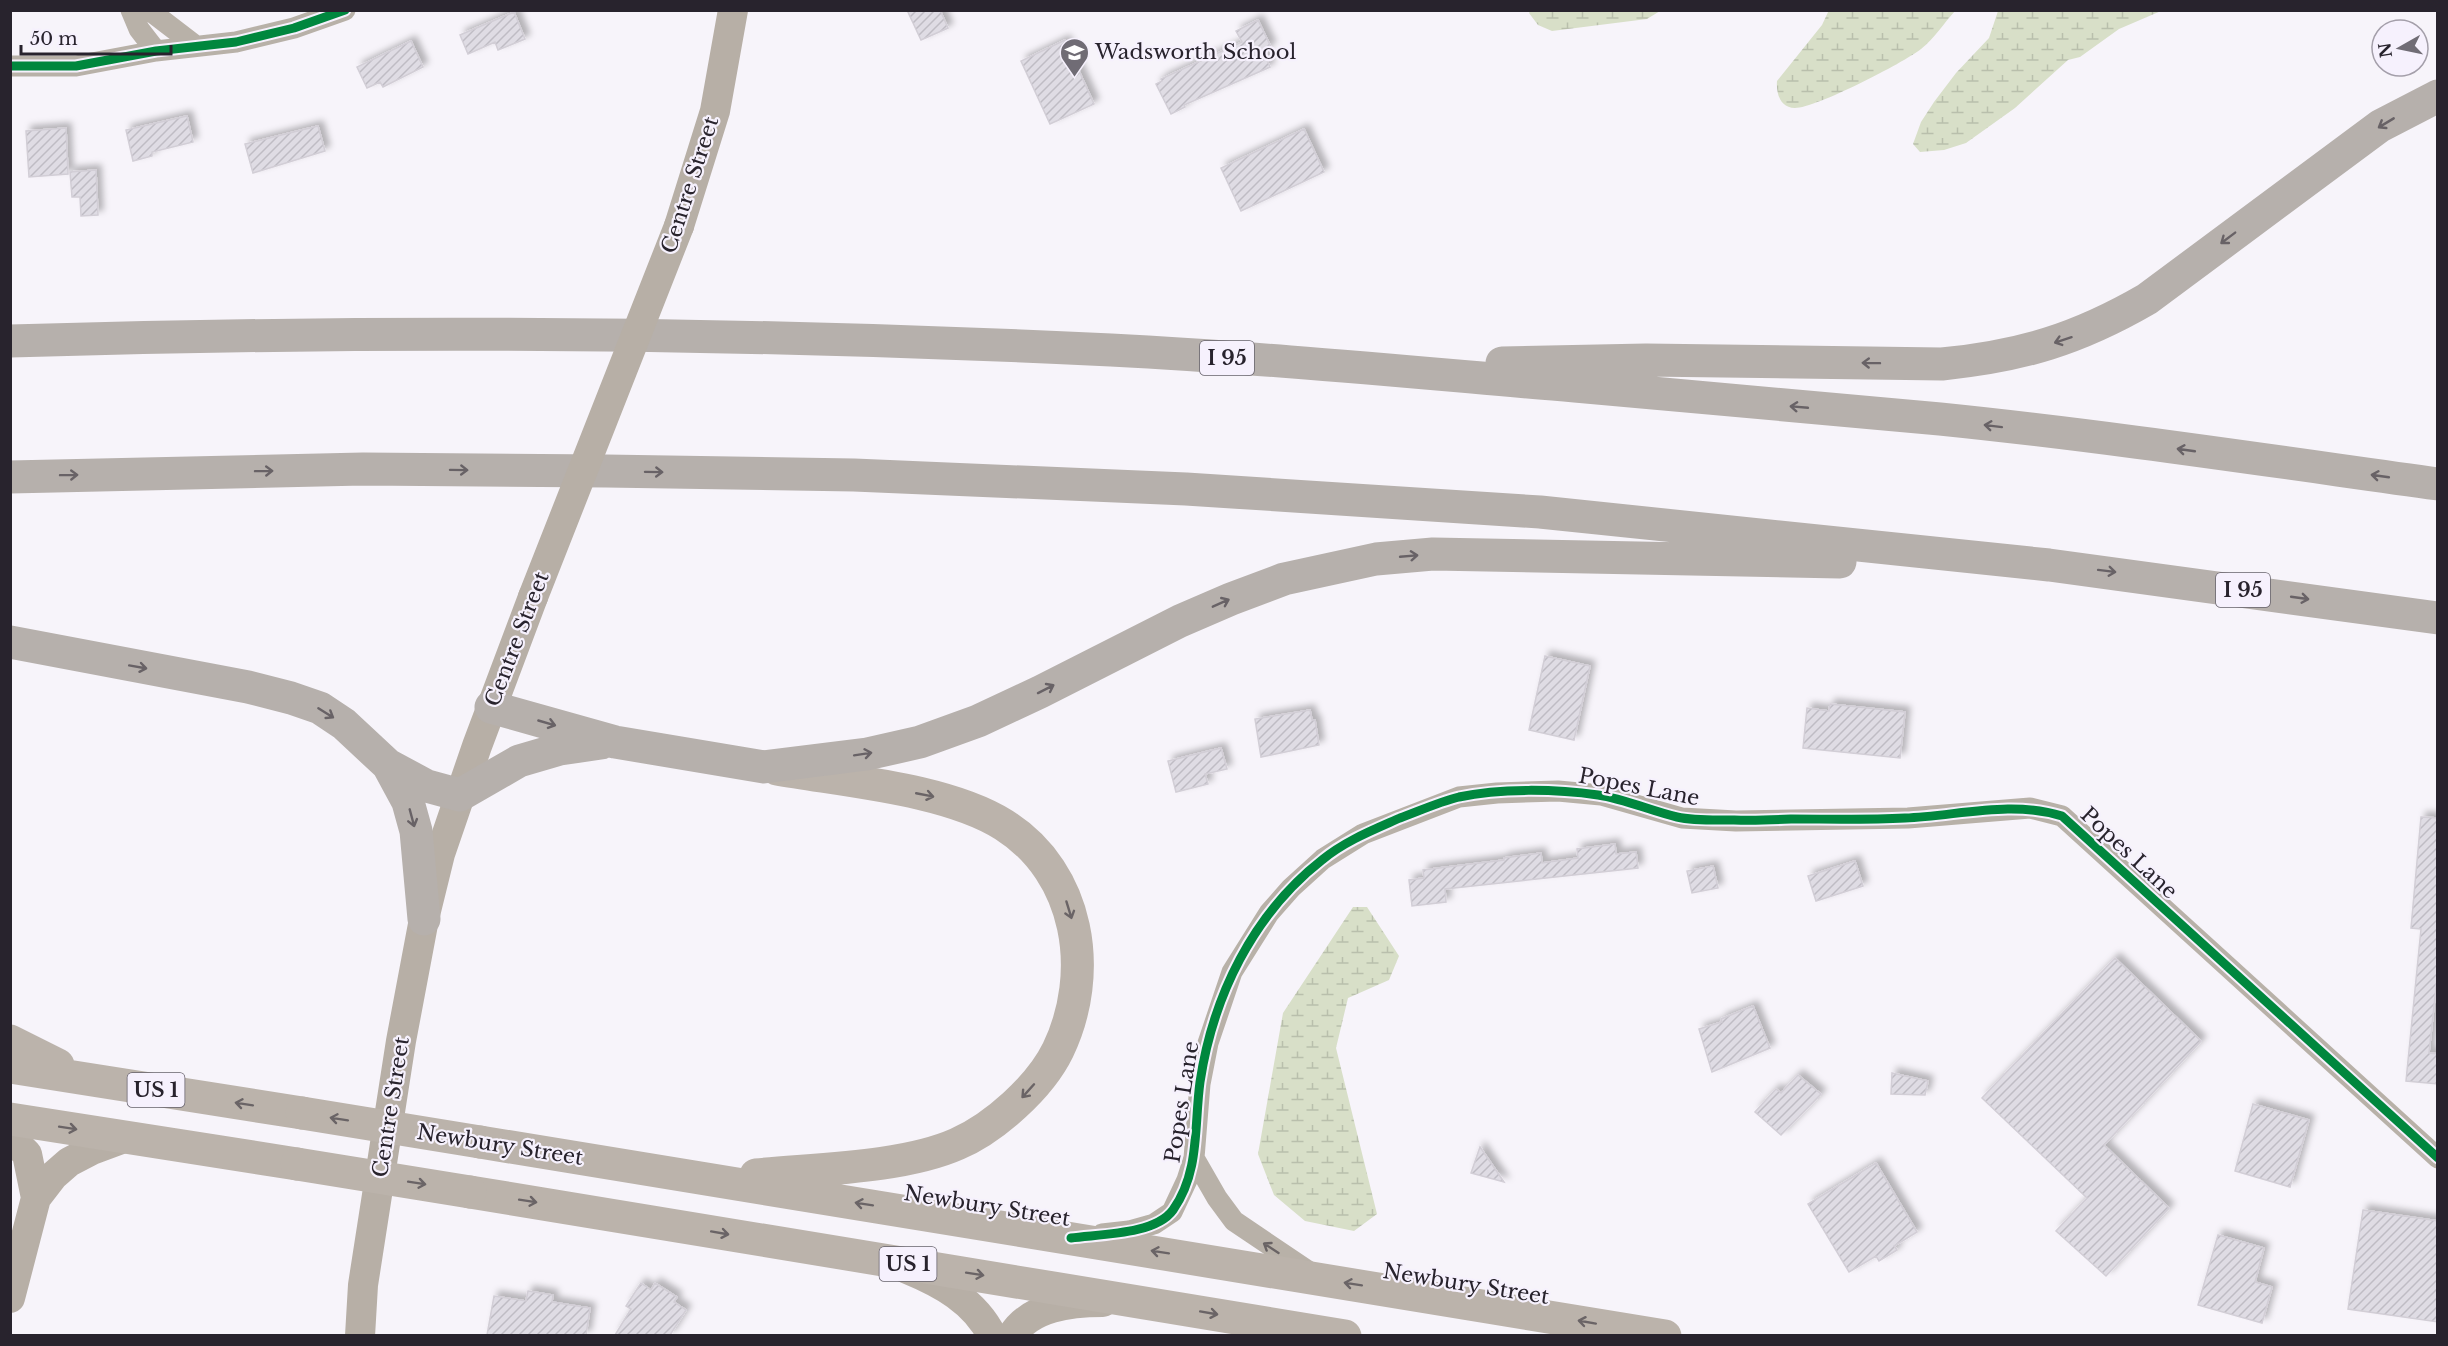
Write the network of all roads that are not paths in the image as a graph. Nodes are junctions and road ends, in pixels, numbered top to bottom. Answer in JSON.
{"nodes":[{"id":1,"x":131,"y":10,"type":"edge"},
{"id":2,"x":149,"y":10,"type":"edge"},
{"id":3,"x":345,"y":10,"type":"edge"},
{"id":4,"x":733,"y":10,"type":"edge"},
{"id":5,"x":196,"y":46,"type":"junction"},
{"id":6,"x":156,"y":51,"type":"junction"},
{"id":7,"x":10,"y":66,"type":"edge"},
{"id":8,"x":2438,"y":96,"type":"edge"},
{"id":9,"x":10,"y":341,"type":"edge"},
{"id":10,"x":1380,"y":369,"type":"junction"},
{"id":11,"x":10,"y":477,"type":"edge"},
{"id":12,"x":2438,"y":484,"type":"edge"},
{"id":13,"x":2049,"y":565,"type":"junction"},
{"id":14,"x":2438,"y":618,"type":"edge"},
{"id":15,"x":10,"y":642,"type":"edge"},
{"id":16,"x":80,"y":656,"type":"junction"},
{"id":17,"x":10,"y":660,"type":"edge"},
{"id":18,"x":491,"y":707,"type":"junction"},
{"id":19,"x":615,"y":742,"type":"junction"},
{"id":20,"x":388,"y":765,"type":"junction"},
{"id":21,"x":764,"y":767,"type":"junction"},
{"id":22,"x":460,"y":795,"type":"junction"},
{"id":23,"x":424,"y":919,"type":"junction"},
{"id":24,"x":10,"y":1041,"type":"edge"},
{"id":25,"x":10,"y":1067,"type":"edge"},
{"id":26,"x":87,"y":1079,"type":"junction"},
{"id":27,"x":10,"y":1119,"type":"edge"},
{"id":28,"x":10,"y":1137,"type":"edge"},
{"id":29,"x":127,"y":1137,"type":"junction"},
{"id":30,"x":1194,"y":1158,"type":"junction"},
{"id":31,"x":2438,"y":1158,"type":"edge"},
{"id":32,"x":709,"y":1180,"type":"junction"},
{"id":33,"x":36,"y":1198,"type":"junction"},
{"id":34,"x":1071,"y":1238,"type":"junction"},
{"id":35,"x":888,"y":1261,"type":"junction"},
{"id":36,"x":1321,"y":1279,"type":"junction"},
{"id":37,"x":363,"y":1285,"type":"junction"},
{"id":38,"x":10,"y":1298,"type":"edge"},
{"id":39,"x":1143,"y":1302,"type":"junction"},
{"id":40,"x":349,"y":1335,"type":"edge"},
{"id":41,"x":360,"y":1335,"type":"edge"},
{"id":42,"x":992,"y":1335,"type":"edge"},
{"id":43,"x":1011,"y":1335,"type":"edge"},
{"id":44,"x":1345,"y":1335,"type":"edge"},
{"id":45,"x":1665,"y":1335,"type":"edge"}],
"edges":[{"from":1,"to":6,"type":"street"},
{"from":2,"to":5,"type":"street"},
{"from":3,"to":5,"type":"street"},
{"from":4,"to":18,"type":"main road","name":"Centre Street","bridge":true},
{"from":5,"to":6,"type":"street"},
{"from":6,"to":7,"type":"street"},
{"from":8,"to":10,"type":"highway","one_way":true},
{"from":9,"to":10,"type":"highway","number":"I 95"},
{"from":12,"to":10,"type":"highway","number":"I 95","one_way":true},
{"from":11,"to":13,"type":"highway","number":"I 95","one_way":true},
{"from":13,"to":14,"type":"highway","number":"I 95","one_way":true},
{"from":21,"to":13,"type":"highway","one_way":true},
{"from":15,"to":16,"type":"highway"},
{"from":16,"to":17,"type":"main road"},
{"from":16,"to":20,"type":"highway","one_way":true},
{"from":18,"to":19,"type":"highway","one_way":true},
{"from":18,"to":22,"type":"main road","name":"Centre Street"},
{"from":19,"to":21,"type":"highway"},
{"from":19,"to":22,"type":"highway"},
{"from":20,"to":22,"type":"highway"},
{"from":20,"to":23,"type":"highway","one_way":true},
{"from":21,"to":32,"type":"main road","one_way":true},
{"from":22,"to":23,"type":"main road","name":"Centre Street"},
{"from":23,"to":37,"type":"main road","name":"Centre Street"},
{"from":24,"to":26,"type":"main road"},
{"from":25,"to":26,"type":"main road","name":"Newbury Street","number":"US 1"},
{"from":32,"to":26,"type":"main road","name":"Newbury Street","number":"US 1","one_way":true,"bridge":true},
{"from":27,"to":29,"type":"main road","number":"US 1","one_way":true},
{"from":28,"to":33,"type":"main road"},
{"from":29,"to":33,"type":"main road"},
{"from":29,"to":35,"type":"main road","number":"US 1","one_way":true,"bridge":true},
{"from":30,"to":31,"type":"street","name":"Popes Lane"},
{"from":30,"to":34,"type":"street","name":"Popes Lane"},
{"from":36,"to":30,"type":"street","name":"Popes Lane","one_way":true},
{"from":34,"to":32,"type":"main road","name":"Newbury Street","number":"US 1","one_way":true},
{"from":33,"to":38,"type":"main road"},
{"from":36,"to":34,"type":"main road","name":"Newbury Street","number":"US 1","one_way":true},
{"from":35,"to":39,"type":"main road","number":"US 1","one_way":true},
{"from":35,"to":42,"type":"main road"},
{"from":45,"to":36,"type":"main road","name":"Newbury Street","number":"US 1","one_way":true},
{"from":37,"to":40,"type":"main road","name":"Centre Street"},
{"from":37,"to":41,"type":"main road","name":"Centre Street"},
{"from":39,"to":43,"type":"main road"},
{"from":39,"to":44,"type":"main road","number":"US 1","one_way":true}]}
